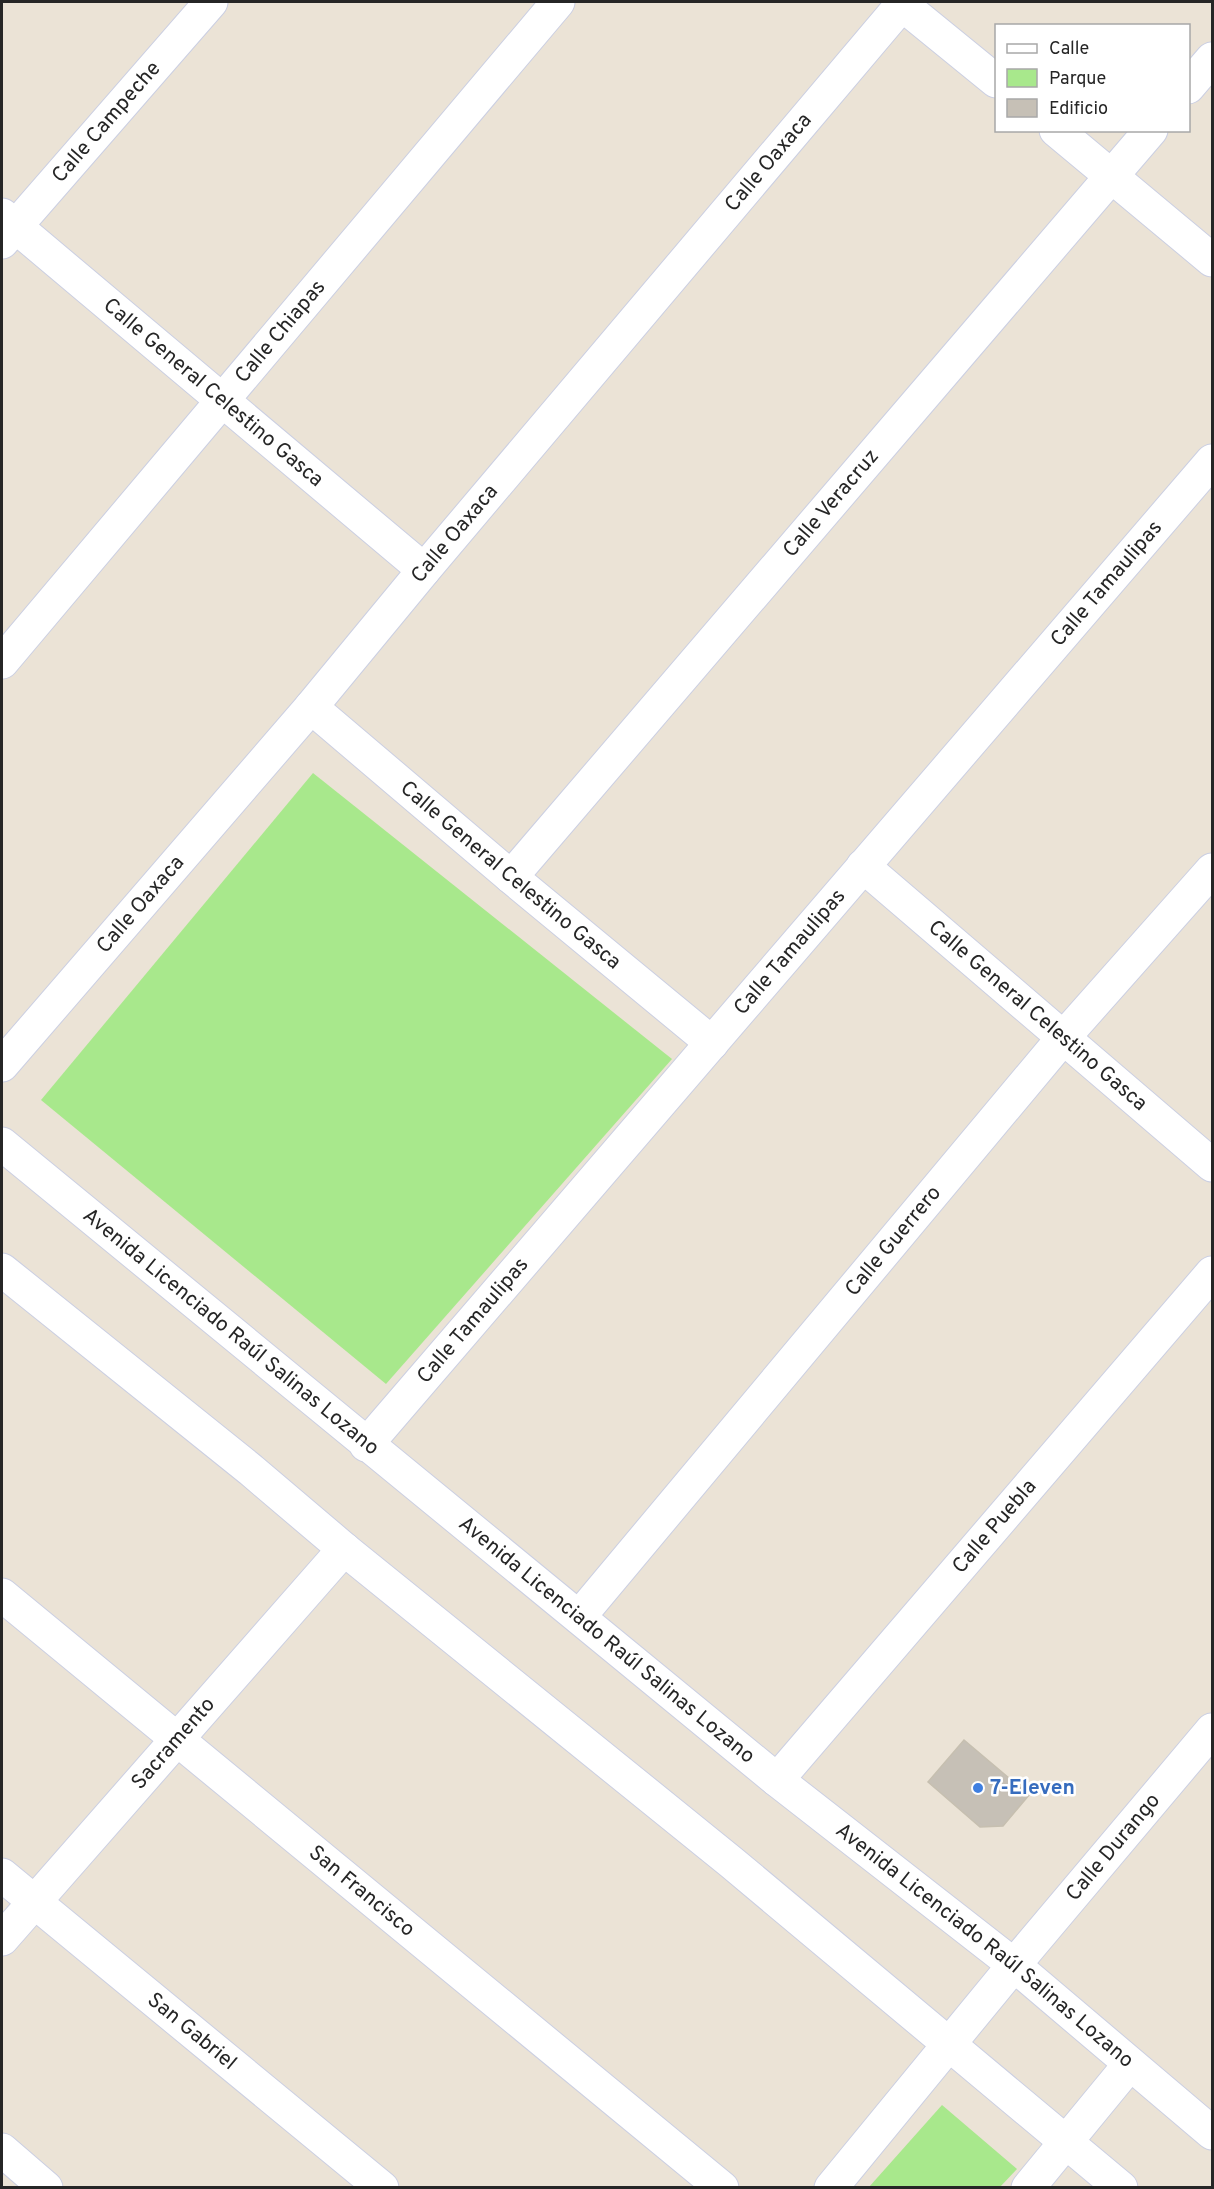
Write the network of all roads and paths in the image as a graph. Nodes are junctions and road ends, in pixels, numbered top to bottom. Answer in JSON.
{"nodes":[{"id":1,"x":211,"y":2,"type":"edge"},
{"id":2,"x":558,"y":2,"type":"edge"},
{"id":3,"x":902,"y":2,"type":"edge"},
{"id":4,"x":1212,"y":59,"type":"edge"},
{"id":5,"x":995,"y":80,"type":"edge"},
{"id":6,"x":1190,"y":85,"type":"edge"},
{"id":7,"x":1058,"y":132,"type":"edge"},
{"id":8,"x":1149,"y":132,"type":"edge"},
{"id":9,"x":1112,"y":176,"type":"junction"},
{"id":10,"x":6,"y":228,"type":"edge"},
{"id":11,"x":1212,"y":260,"type":"edge"},
{"id":12,"x":222,"y":398,"type":"junction"},
{"id":13,"x":1212,"y":461,"type":"edge"},
{"id":14,"x":424,"y":570,"type":"junction"},
{"id":15,"x":2,"y":662,"type":"edge"},
{"id":16,"x":311,"y":707,"type":"junction"},
{"id":17,"x":863,"y":866,"type":"junction"},
{"id":18,"x":1212,"y":870,"type":"edge"},
{"id":19,"x":511,"y":877,"type":"junction"},
{"id":20,"x":1063,"y":1038,"type":"junction"},
{"id":21,"x":712,"y":1043,"type":"junction"},
{"id":22,"x":2,"y":1065,"type":"edge"},
{"id":23,"x":2,"y":1144,"type":"edge"},
{"id":24,"x":1212,"y":1165,"type":"edge"},
{"id":25,"x":2,"y":1270,"type":"edge"},
{"id":26,"x":1212,"y":1273,"type":"edge"},
{"id":27,"x":366,"y":1445,"type":"junction"},
{"id":28,"x":344,"y":1549,"type":"junction"},
{"id":29,"x":2,"y":1595,"type":"edge"},
{"id":30,"x":579,"y":1617,"type":"junction"},
{"id":31,"x":1212,"y":1730,"type":"edge"},
{"id":32,"x":177,"y":1739,"type":"junction"},
{"id":33,"x":777,"y":1780,"type":"junction"},
{"id":34,"x":2,"y":1875,"type":"edge"},
{"id":35,"x":34,"y":1902,"type":"junction"},
{"id":36,"x":2,"y":1939,"type":"edge"},
{"id":37,"x":1014,"y":1965,"type":"junction"},
{"id":38,"x":950,"y":2042,"type":"junction"},
{"id":39,"x":1130,"y":2064,"type":"junction"},
{"id":40,"x":1212,"y":2133,"type":"edge"},
{"id":41,"x":1066,"y":2141,"type":"junction"},
{"id":42,"x":2,"y":2150,"type":"edge"},
{"id":43,"x":46,"y":2187,"type":"edge"},
{"id":44,"x":382,"y":2187,"type":"edge"},
{"id":45,"x":722,"y":2187,"type":"edge"},
{"id":46,"x":831,"y":2187,"type":"edge"},
{"id":47,"x":1028,"y":2187,"type":"edge"},
{"id":48,"x":1121,"y":2187,"type":"edge"}],
"edges":[{"from":1,"to":10,"type":"street","name":"Calle Campeche"},
{"from":2,"to":12,"type":"street","name":"Calle Chiapas"},
{"from":3,"to":5,"type":"street"},
{"from":3,"to":14,"type":"street","name":"Calle Oaxaca"},
{"from":4,"to":6,"type":"street"},
{"from":7,"to":9,"type":"street"},
{"from":8,"to":9,"type":"street","name":"Calle Veracruz"},
{"from":9,"to":11,"type":"street"},
{"from":9,"to":19,"type":"street","name":"Calle Veracruz"},
{"from":10,"to":12,"type":"street","name":"Calle General Celestino Gasca"},
{"from":12,"to":14,"type":"street","name":"Calle General Celestino Gasca"},
{"from":12,"to":15,"type":"street","name":"Calle Chiapas"},
{"from":13,"to":17,"type":"street","name":"Calle Tamaulipas"},
{"from":14,"to":16,"type":"street","name":"Calle Oaxaca"},
{"from":16,"to":19,"type":"street","name":"Calle General Celestino Gasca"},
{"from":16,"to":22,"type":"street","name":"Calle Oaxaca"},
{"from":17,"to":20,"type":"street","name":"Calle General Celestino Gasca"},
{"from":17,"to":21,"type":"street","name":"Calle Tamaulipas"},
{"from":18,"to":20,"type":"street","name":"Calle Guerrero"},
{"from":19,"to":21,"type":"street","name":"Calle General Celestino Gasca"},
{"from":20,"to":24,"type":"street","name":"Calle General Celestino Gasca"},
{"from":20,"to":30,"type":"street","name":"Calle Guerrero"},
{"from":21,"to":27,"type":"street","name":"Calle Tamaulipas"},
{"from":23,"to":27,"type":"street","name":"Avenida Licenciado Raúl Salinas Lozano"},
{"from":25,"to":28,"type":"street"},
{"from":26,"to":33,"type":"street","name":"Calle Puebla"},
{"from":27,"to":30,"type":"street","name":"Avenida Licenciado Raúl Salinas Lozano"},
{"from":28,"to":32,"type":"street","name":"Sacramento"},
{"from":28,"to":38,"type":"street"},
{"from":29,"to":32,"type":"street","name":"San Francisco"},
{"from":30,"to":33,"type":"street","name":"Avenida Licenciado Raúl Salinas Lozano"},
{"from":31,"to":37,"type":"street","name":"Calle Durango"},
{"from":32,"to":35,"type":"street","name":"Sacramento"},
{"from":32,"to":45,"type":"street","name":"San Francisco"},
{"from":33,"to":37,"type":"street","name":"Avenida Licenciado Raúl Salinas Lozano"},
{"from":34,"to":35,"type":"street","name":"San Gabriel"},
{"from":35,"to":36,"type":"street","name":"Sacramento"},
{"from":35,"to":44,"type":"street","name":"San Gabriel"},
{"from":37,"to":38,"type":"street","name":"Calle Durango"},
{"from":37,"to":39,"type":"street","name":"Avenida Licenciado Raúl Salinas Lozano"},
{"from":38,"to":41,"type":"street"},
{"from":38,"to":46,"type":"street","name":"Calle Durango"},
{"from":39,"to":40,"type":"street","name":"Avenida Licenciado Raúl Salinas Lozano"},
{"from":39,"to":41,"type":"street"},
{"from":41,"to":47,"type":"street"},
{"from":41,"to":48,"type":"street"},
{"from":42,"to":43,"type":"street"}]}
